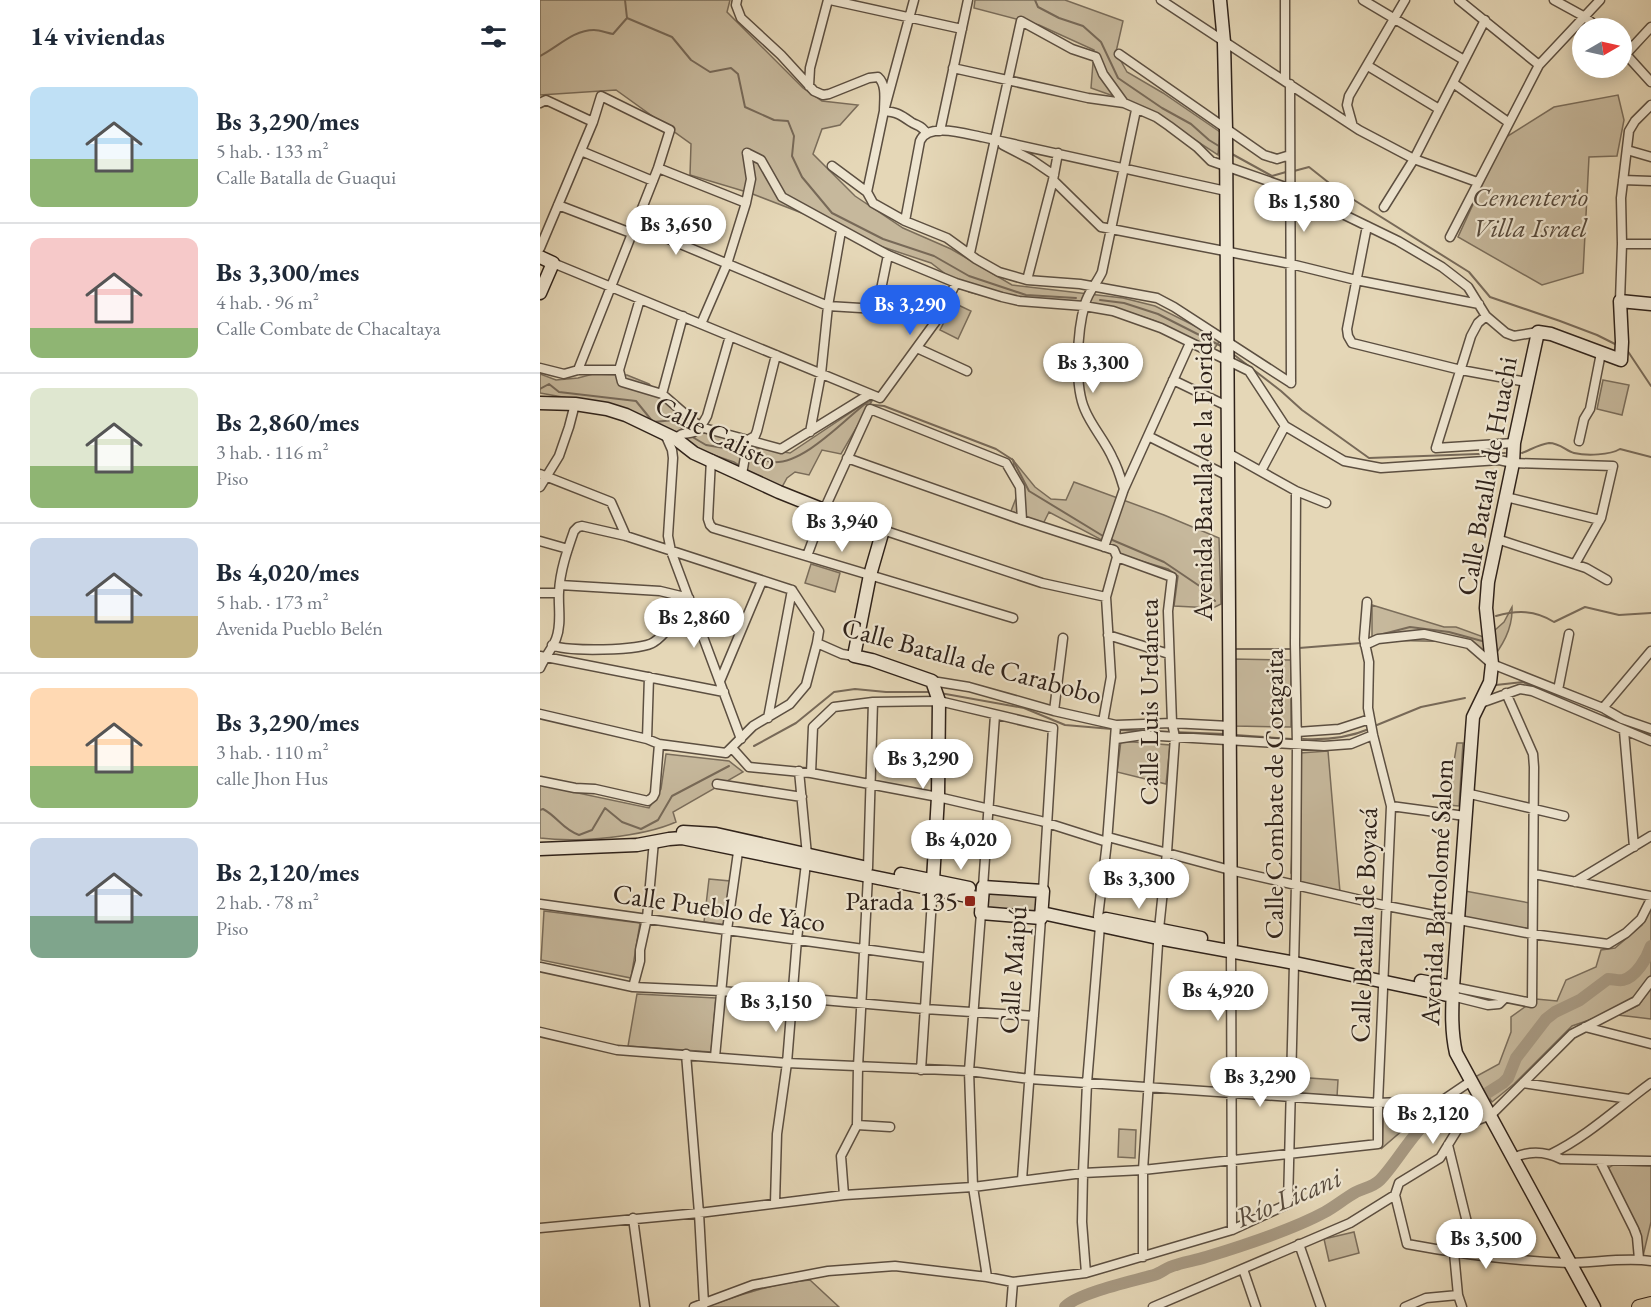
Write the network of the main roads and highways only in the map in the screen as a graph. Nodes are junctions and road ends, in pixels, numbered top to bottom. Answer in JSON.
{"nodes":[{"id":1,"x":1651,"y":1304,"type":"edge"},
{"id":2,"x":1639,"y":1307,"type":"edge"}],
"edges":[{"from":1,"to":2,"type":"main road"}]}
